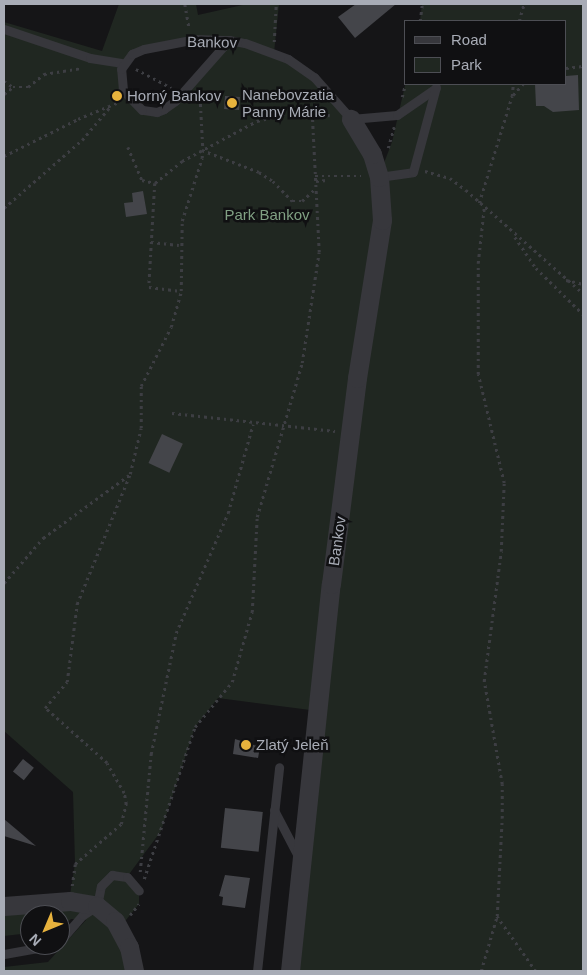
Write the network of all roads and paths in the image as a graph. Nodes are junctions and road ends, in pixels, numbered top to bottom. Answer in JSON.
{"nodes":[{"id":1,"x":186,"y":4,"type":"edge"},
{"id":2,"x":276,"y":4,"type":"edge"},
{"id":3,"x":422,"y":4,"type":"edge"},
{"id":4,"x":524,"y":4,"type":"edge"},
{"id":5,"x":420,"y":20,"type":"edge"},
{"id":6,"x":519,"y":20,"type":"edge"},
{"id":7,"x":4,"y":29,"type":"edge"},
{"id":8,"x":196,"y":39,"type":"junction"},
{"id":9,"x":230,"y":40,"type":"junction"},
{"id":10,"x":274,"y":53,"type":"junction"},
{"id":11,"x":100,"y":59,"type":"junction"},
{"id":12,"x":123,"y":63,"type":"junction"},
{"id":13,"x":583,"y":66,"type":"edge"},
{"id":14,"x":567,"y":68,"type":"edge"},
{"id":15,"x":198,"y":75,"type":"junction"},
{"id":16,"x":4,"y":81,"type":"edge"},
{"id":17,"x":512,"y":85,"type":"edge"},
{"id":18,"x":522,"y":85,"type":"edge"},
{"id":19,"x":437,"y":86,"type":"edge"},
{"id":20,"x":13,"y":87,"type":"junction"},
{"id":21,"x":4,"y":94,"type":"edge"},
{"id":22,"x":181,"y":94,"type":"junction"},
{"id":23,"x":512,"y":96,"type":"junction"},
{"id":24,"x":127,"y":97,"type":"junction"},
{"id":25,"x":109,"y":108,"type":"junction"},
{"id":26,"x":351,"y":119,"type":"junction"},
{"id":27,"x":128,"y":147,"type":"dead end"},
{"id":28,"x":203,"y":150,"type":"junction"},
{"id":29,"x":4,"y":156,"type":"edge"},
{"id":30,"x":413,"y":172,"type":"junction"},
{"id":31,"x":315,"y":176,"type":"junction"},
{"id":32,"x":379,"y":177,"type":"junction"},
{"id":33,"x":327,"y":180,"type":"dead end"},
{"id":34,"x":316,"y":181,"type":"junction"},
{"id":35,"x":155,"y":183,"type":"junction"},
{"id":36,"x":316,"y":188,"type":"junction"},
{"id":37,"x":479,"y":203,"type":"junction"},
{"id":38,"x":4,"y":208,"type":"edge"},
{"id":39,"x":484,"y":208,"type":"junction"},
{"id":40,"x":512,"y":233,"type":"junction"},
{"id":41,"x":150,"y":242,"type":"junction"},
{"id":42,"x":179,"y":245,"type":"junction"},
{"id":43,"x":565,"y":280,"type":"junction"},
{"id":44,"x":583,"y":284,"type":"edge"},
{"id":45,"x":182,"y":291,"type":"junction"},
{"id":46,"x":583,"y":293,"type":"edge"},
{"id":47,"x":583,"y":314,"type":"edge"},
{"id":48,"x":172,"y":413,"type":"dead end"},
{"id":49,"x":253,"y":424,"type":"junction"},
{"id":50,"x":282,"y":428,"type":"junction"},
{"id":51,"x":351,"y":432,"type":"junction"},
{"id":52,"x":130,"y":474,"type":"junction"},
{"id":53,"x":4,"y":583,"type":"edge"},
{"id":54,"x":279,"y":767,"type":"dead end"},
{"id":55,"x":274,"y":810,"type":"junction"},
{"id":56,"x":300,"y":860,"type":"junction"},
{"id":57,"x":137,"y":887,"type":"junction"},
{"id":58,"x":70,"y":901,"type":"junction"},
{"id":59,"x":4,"y":906,"type":"edge"},
{"id":60,"x":97,"y":906,"type":"junction"},
{"id":61,"x":497,"y":916,"type":"junction"},
{"id":62,"x":115,"y":921,"type":"junction"},
{"id":63,"x":70,"y":930,"type":"edge"},
{"id":64,"x":20,"y":951,"type":"edge"},
{"id":65,"x":4,"y":954,"type":"edge"},
{"id":66,"x":134,"y":971,"type":"edge"},
{"id":67,"x":257,"y":971,"type":"edge"},
{"id":68,"x":290,"y":971,"type":"edge"},
{"id":69,"x":481,"y":971,"type":"edge"},
{"id":70,"x":536,"y":971,"type":"edge"}],
"edges":[{"from":1,"to":8,"type":"path"},
{"from":2,"to":10,"type":"path"},
{"from":3,"to":5,"type":"path"},
{"from":4,"to":6,"type":"path"},
{"from":7,"to":11,"type":"lane"},
{"from":8,"to":9,"type":"lane","name":"Bankov"},
{"from":8,"to":12,"type":"lane","name":"Bankov"},
{"from":9,"to":10,"type":"lane","name":"Bankov"},
{"from":9,"to":15,"type":"lane"},
{"from":10,"to":26,"type":"lane","name":"Bankov"},
{"from":11,"to":12,"type":"lane"},
{"from":11,"to":20,"type":"path"},
{"from":12,"to":22,"type":"path"},
{"from":12,"to":24,"type":"lane"},
{"from":13,"to":14,"type":"path"},
{"from":15,"to":22,"type":"lane"},
{"from":15,"to":28,"type":"path"},
{"from":16,"to":20,"type":"path"},
{"from":17,"to":23,"type":"path"},
{"from":18,"to":23,"type":"path"},
{"from":19,"to":26,"type":"lane"},
{"from":19,"to":30,"type":"lane"},
{"from":20,"to":21,"type":"path"},
{"from":22,"to":24,"type":"lane"},
{"from":23,"to":37,"type":"path"},
{"from":24,"to":25,"type":"path"},
{"from":25,"to":29,"type":"path"},
{"from":25,"to":38,"type":"path"},
{"from":26,"to":32,"type":"street","name":"Bankov"},
{"from":27,"to":35,"type":"path"},
{"from":28,"to":31,"type":"path"},
{"from":28,"to":35,"type":"path"},
{"from":28,"to":36,"type":"path"},
{"from":28,"to":42,"type":"path"},
{"from":30,"to":32,"type":"lane"},
{"from":30,"to":37,"type":"path"},
{"from":31,"to":32,"type":"path"},
{"from":31,"to":34,"type":"path"},
{"from":32,"to":51,"type":"street","name":"Bankov"},
{"from":33,"to":34,"type":"path"},
{"from":34,"to":36,"type":"path"},
{"from":35,"to":41,"type":"path"},
{"from":36,"to":50,"type":"path"},
{"from":37,"to":39,"type":"path"},
{"from":39,"to":40,"type":"path"},
{"from":39,"to":61,"type":"path"},
{"from":40,"to":43,"type":"path"},
{"from":40,"to":47,"type":"path"},
{"from":41,"to":42,"type":"path"},
{"from":41,"to":45,"type":"path"},
{"from":42,"to":45,"type":"path"},
{"from":43,"to":44,"type":"path"},
{"from":43,"to":46,"type":"path"},
{"from":45,"to":52,"type":"path"},
{"from":48,"to":49,"type":"path"},
{"from":49,"to":50,"type":"path"},
{"from":49,"to":57,"type":"path"},
{"from":50,"to":51,"type":"path"},
{"from":50,"to":57,"type":"path"},
{"from":51,"to":56,"type":"street","name":"Bankov"},
{"from":52,"to":53,"type":"path"},
{"from":52,"to":58,"type":"path"},
{"from":54,"to":55,"type":"lane"},
{"from":55,"to":56,"type":"lane"},
{"from":55,"to":67,"type":"lane"},
{"from":56,"to":68,"type":"street","name":"Bankov"},
{"from":57,"to":60,"type":"lane"},
{"from":57,"to":62,"type":"path"},
{"from":58,"to":59,"type":"street"},
{"from":58,"to":60,"type":"street"},
{"from":60,"to":62,"type":"street"},
{"from":60,"to":63,"type":"lane"},
{"from":61,"to":69,"type":"path"},
{"from":61,"to":70,"type":"path"},
{"from":62,"to":66,"type":"street"},
{"from":64,"to":65,"type":"lane"}]}
